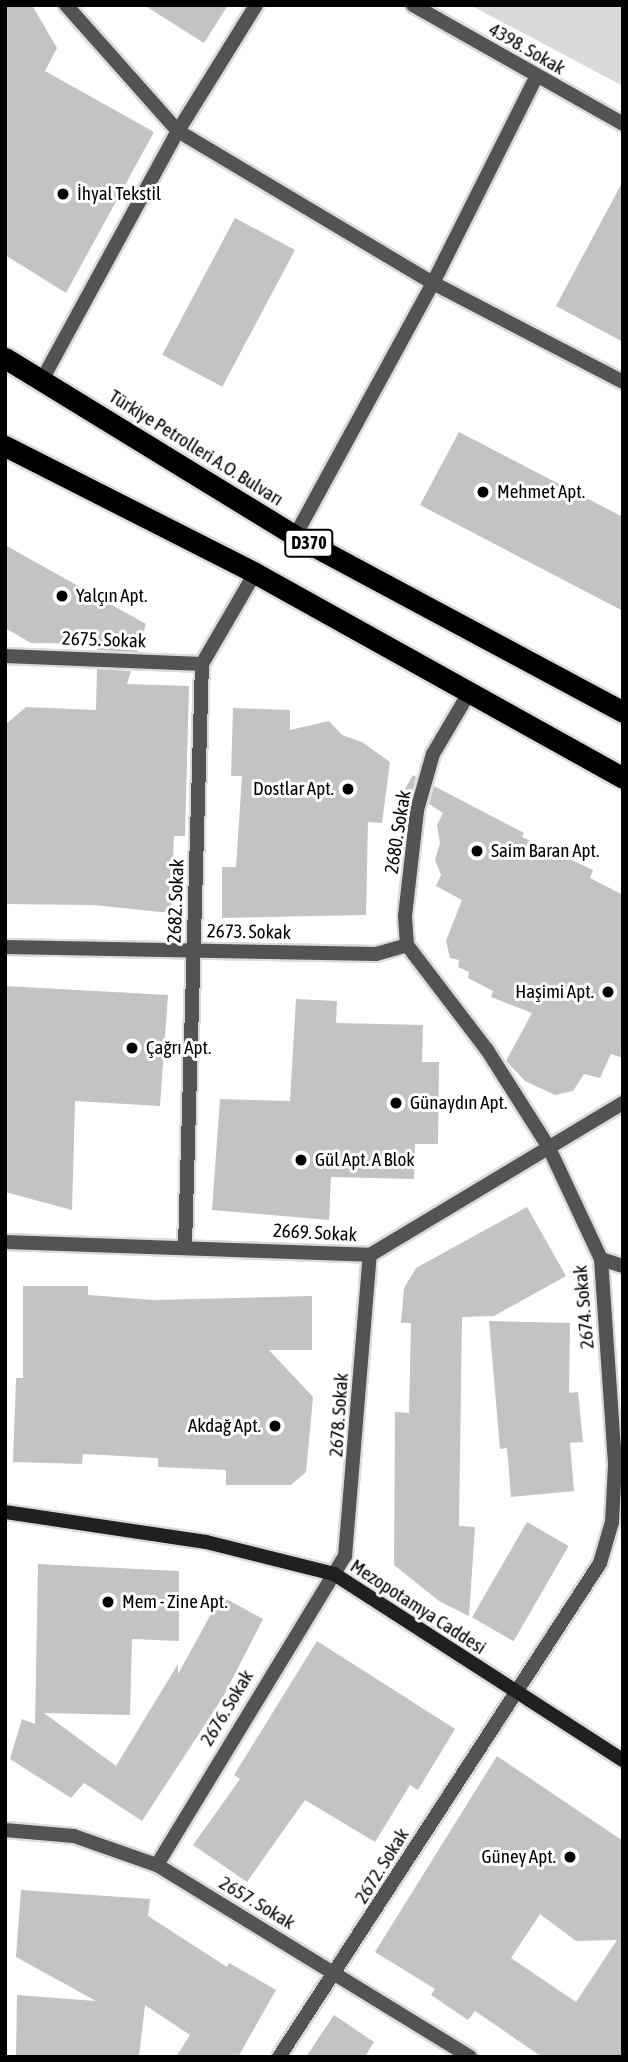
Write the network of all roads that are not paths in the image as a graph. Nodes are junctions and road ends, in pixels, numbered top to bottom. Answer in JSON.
{"nodes":[{"id":1,"x":66,"y":5,"type":"edge"},
{"id":2,"x":256,"y":5,"type":"edge"},
{"id":3,"x":413,"y":5,"type":"edge"},
{"id":4,"x":536,"y":77,"type":"junction"},
{"id":5,"x":623,"y":124,"type":"edge"},
{"id":6,"x":178,"y":131,"type":"junction"},
{"id":7,"x":433,"y":283,"type":"junction"},
{"id":8,"x":5,"y":358,"type":"edge"},
{"id":9,"x":42,"y":380,"type":"junction"},
{"id":10,"x":623,"y":382,"type":"edge"},
{"id":11,"x":5,"y":446,"type":"edge"},
{"id":12,"x":295,"y":536,"type":"junction"},
{"id":13,"x":255,"y":573,"type":"junction"},
{"id":14,"x":5,"y":656,"type":"edge"},
{"id":15,"x":202,"y":664,"type":"junction"},
{"id":16,"x":469,"y":693,"type":"junction"},
{"id":17,"x":623,"y":712,"type":"edge"},
{"id":18,"x":623,"y":778,"type":"edge"},
{"id":19,"x":407,"y":945,"type":"junction"},
{"id":20,"x":5,"y":947,"type":"edge"},
{"id":21,"x":194,"y":951,"type":"junction"},
{"id":22,"x":623,"y":1103,"type":"edge"},
{"id":23,"x":548,"y":1146,"type":"junction"},
{"id":24,"x":5,"y":1242,"type":"edge"},
{"id":25,"x":184,"y":1246,"type":"junction"},
{"id":26,"x":370,"y":1255,"type":"junction"},
{"id":27,"x":601,"y":1259,"type":"junction"},
{"id":28,"x":623,"y":1266,"type":"edge"},
{"id":29,"x":619,"y":1466,"type":"edge"},
{"id":30,"x":5,"y":1512,"type":"edge"},
{"id":31,"x":334,"y":1574,"type":"junction"},
{"id":32,"x":514,"y":1693,"type":"junction"},
{"id":33,"x":623,"y":1760,"type":"edge"},
{"id":34,"x":5,"y":1830,"type":"edge"},
{"id":35,"x":157,"y":1865,"type":"junction"},
{"id":36,"x":336,"y":1973,"type":"junction"},
{"id":37,"x":279,"y":2057,"type":"edge"},
{"id":38,"x":470,"y":2057,"type":"edge"}],
"edges":[{"from":1,"to":6,"type":"street"},
{"from":2,"to":6,"type":"street"},
{"from":3,"to":4,"type":"street","name":"4398. Sokak"},
{"from":4,"to":5,"type":"street","name":"4398. Sokak"},
{"from":4,"to":7,"type":"street"},
{"from":6,"to":7,"type":"street"},
{"from":6,"to":9,"type":"street"},
{"from":7,"to":10,"type":"street"},
{"from":7,"to":12,"type":"street"},
{"from":8,"to":9,"type":"highway","name":"Türkiye Petrolleri A.O. Bulvarı","number":"D370"},
{"from":9,"to":12,"type":"highway","name":"Türkiye Petrolleri A.O. Bulvarı","number":"D370"},
{"from":11,"to":13,"type":"highway","number":"D370"},
{"from":12,"to":17,"type":"highway","name":"Türkiye Petrolleri A.O. Bulvarı","number":"D370"},
{"from":13,"to":15,"type":"street","name":"2682. Sokak"},
{"from":13,"to":16,"type":"highway","number":"D370"},
{"from":14,"to":15,"type":"street","name":"2675. Sokak"},
{"from":15,"to":21,"type":"street","name":"2682. Sokak"},
{"from":16,"to":18,"type":"highway","number":"D370"},
{"from":16,"to":19,"type":"street","name":"2680. Sokak"},
{"from":19,"to":21,"type":"street","name":"2673. Sokak"},
{"from":19,"to":23,"type":"street","name":"2674. Sokak"},
{"from":20,"to":21,"type":"street","name":"2673. Sokak"},
{"from":21,"to":25,"type":"street","name":"2682. Sokak"},
{"from":22,"to":23,"type":"street","name":"2669. Sokak"},
{"from":23,"to":26,"type":"street","name":"2669. Sokak"},
{"from":23,"to":27,"type":"street","name":"2674. Sokak"},
{"from":24,"to":25,"type":"street","name":"2669. Sokak"},
{"from":25,"to":26,"type":"street","name":"2669. Sokak"},
{"from":26,"to":31,"type":"street","name":"2678. Sokak"},
{"from":27,"to":28,"type":"street"},
{"from":27,"to":29,"type":"street","name":"2674. Sokak"},
{"from":29,"to":32,"type":"street","name":"2674. Sokak"},
{"from":30,"to":31,"type":"street","name":"Mezopotamya Caddesi"},
{"from":31,"to":32,"type":"street","name":"Mezopotamya Caddesi"},
{"from":31,"to":35,"type":"street","name":"2676. Sokak"},
{"from":32,"to":33,"type":"street","name":"Mezopotamya Caddesi"},
{"from":32,"to":36,"type":"street","name":"2672. Sokak"},
{"from":34,"to":35,"type":"street","name":"2657. Sokak"},
{"from":35,"to":36,"type":"street","name":"2657. Sokak"},
{"from":36,"to":37,"type":"street","name":"2672. Sokak"},
{"from":36,"to":38,"type":"street","name":"2657. Sokak"}]}
